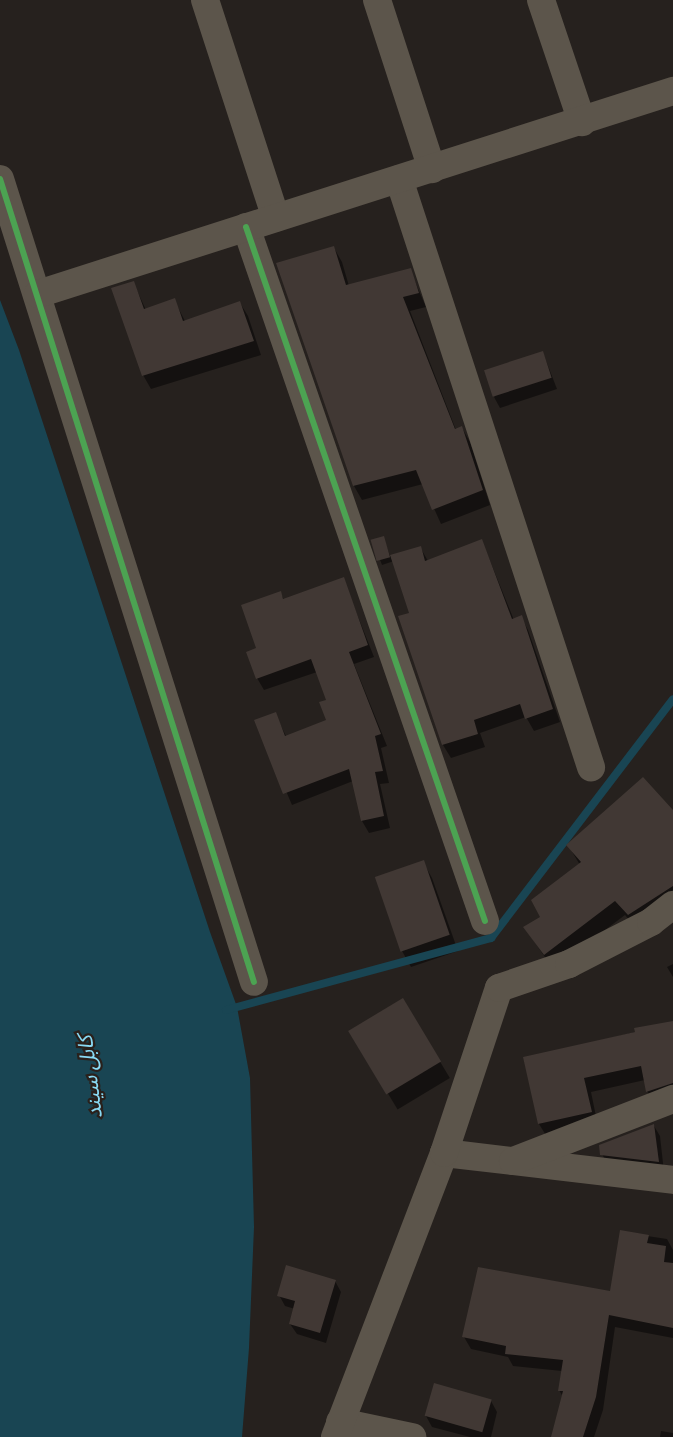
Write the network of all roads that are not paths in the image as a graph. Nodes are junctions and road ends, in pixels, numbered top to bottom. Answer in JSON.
{"nodes":[{"id":1,"x":205,"y":0,"type":"edge"},
{"id":2,"x":377,"y":0,"type":"edge"},
{"id":3,"x":541,"y":0,"type":"edge"},
{"id":4,"x":673,"y":92,"type":"edge"},
{"id":5,"x":582,"y":122,"type":"junction"},
{"id":6,"x":432,"y":169,"type":"junction"},
{"id":7,"x":0,"y":179,"type":"edge"},
{"id":8,"x":399,"y":179,"type":"junction"},
{"id":9,"x":276,"y":218,"type":"junction"},
{"id":10,"x":246,"y":227,"type":"junction"},
{"id":11,"x":38,"y":294,"type":"junction"},
{"id":12,"x":591,"y":767,"type":"dead end"},
{"id":13,"x":673,"y":905,"type":"edge"},
{"id":14,"x":485,"y":921,"type":"dead end"},
{"id":15,"x":254,"y":982,"type":"dead end"},
{"id":16,"x":673,"y":1099,"type":"edge"},
{"id":17,"x":444,"y":1153,"type":"junction"},
{"id":18,"x":510,"y":1162,"type":"junction"},
{"id":19,"x":673,"y":1180,"type":"edge"},
{"id":20,"x":337,"y":1430,"type":"edge"},
{"id":21,"x":412,"y":1437,"type":"edge"}],
"edges":[{"from":1,"to":9,"type":"street"},
{"from":2,"to":6,"type":"street"},
{"from":3,"to":5,"type":"street"},
{"from":4,"to":5,"type":"street"},
{"from":5,"to":6,"type":"street"},
{"from":6,"to":8,"type":"street"},
{"from":7,"to":11,"type":"street"},
{"from":8,"to":9,"type":"street"},
{"from":8,"to":12,"type":"street"},
{"from":9,"to":10,"type":"street"},
{"from":10,"to":11,"type":"street"},
{"from":10,"to":14,"type":"street"},
{"from":11,"to":15,"type":"street"},
{"from":13,"to":17,"type":"street"},
{"from":16,"to":18,"type":"street"},
{"from":17,"to":18,"type":"street"},
{"from":17,"to":20,"type":"street"},
{"from":18,"to":19,"type":"street"},
{"from":20,"to":21,"type":"street"}]}
